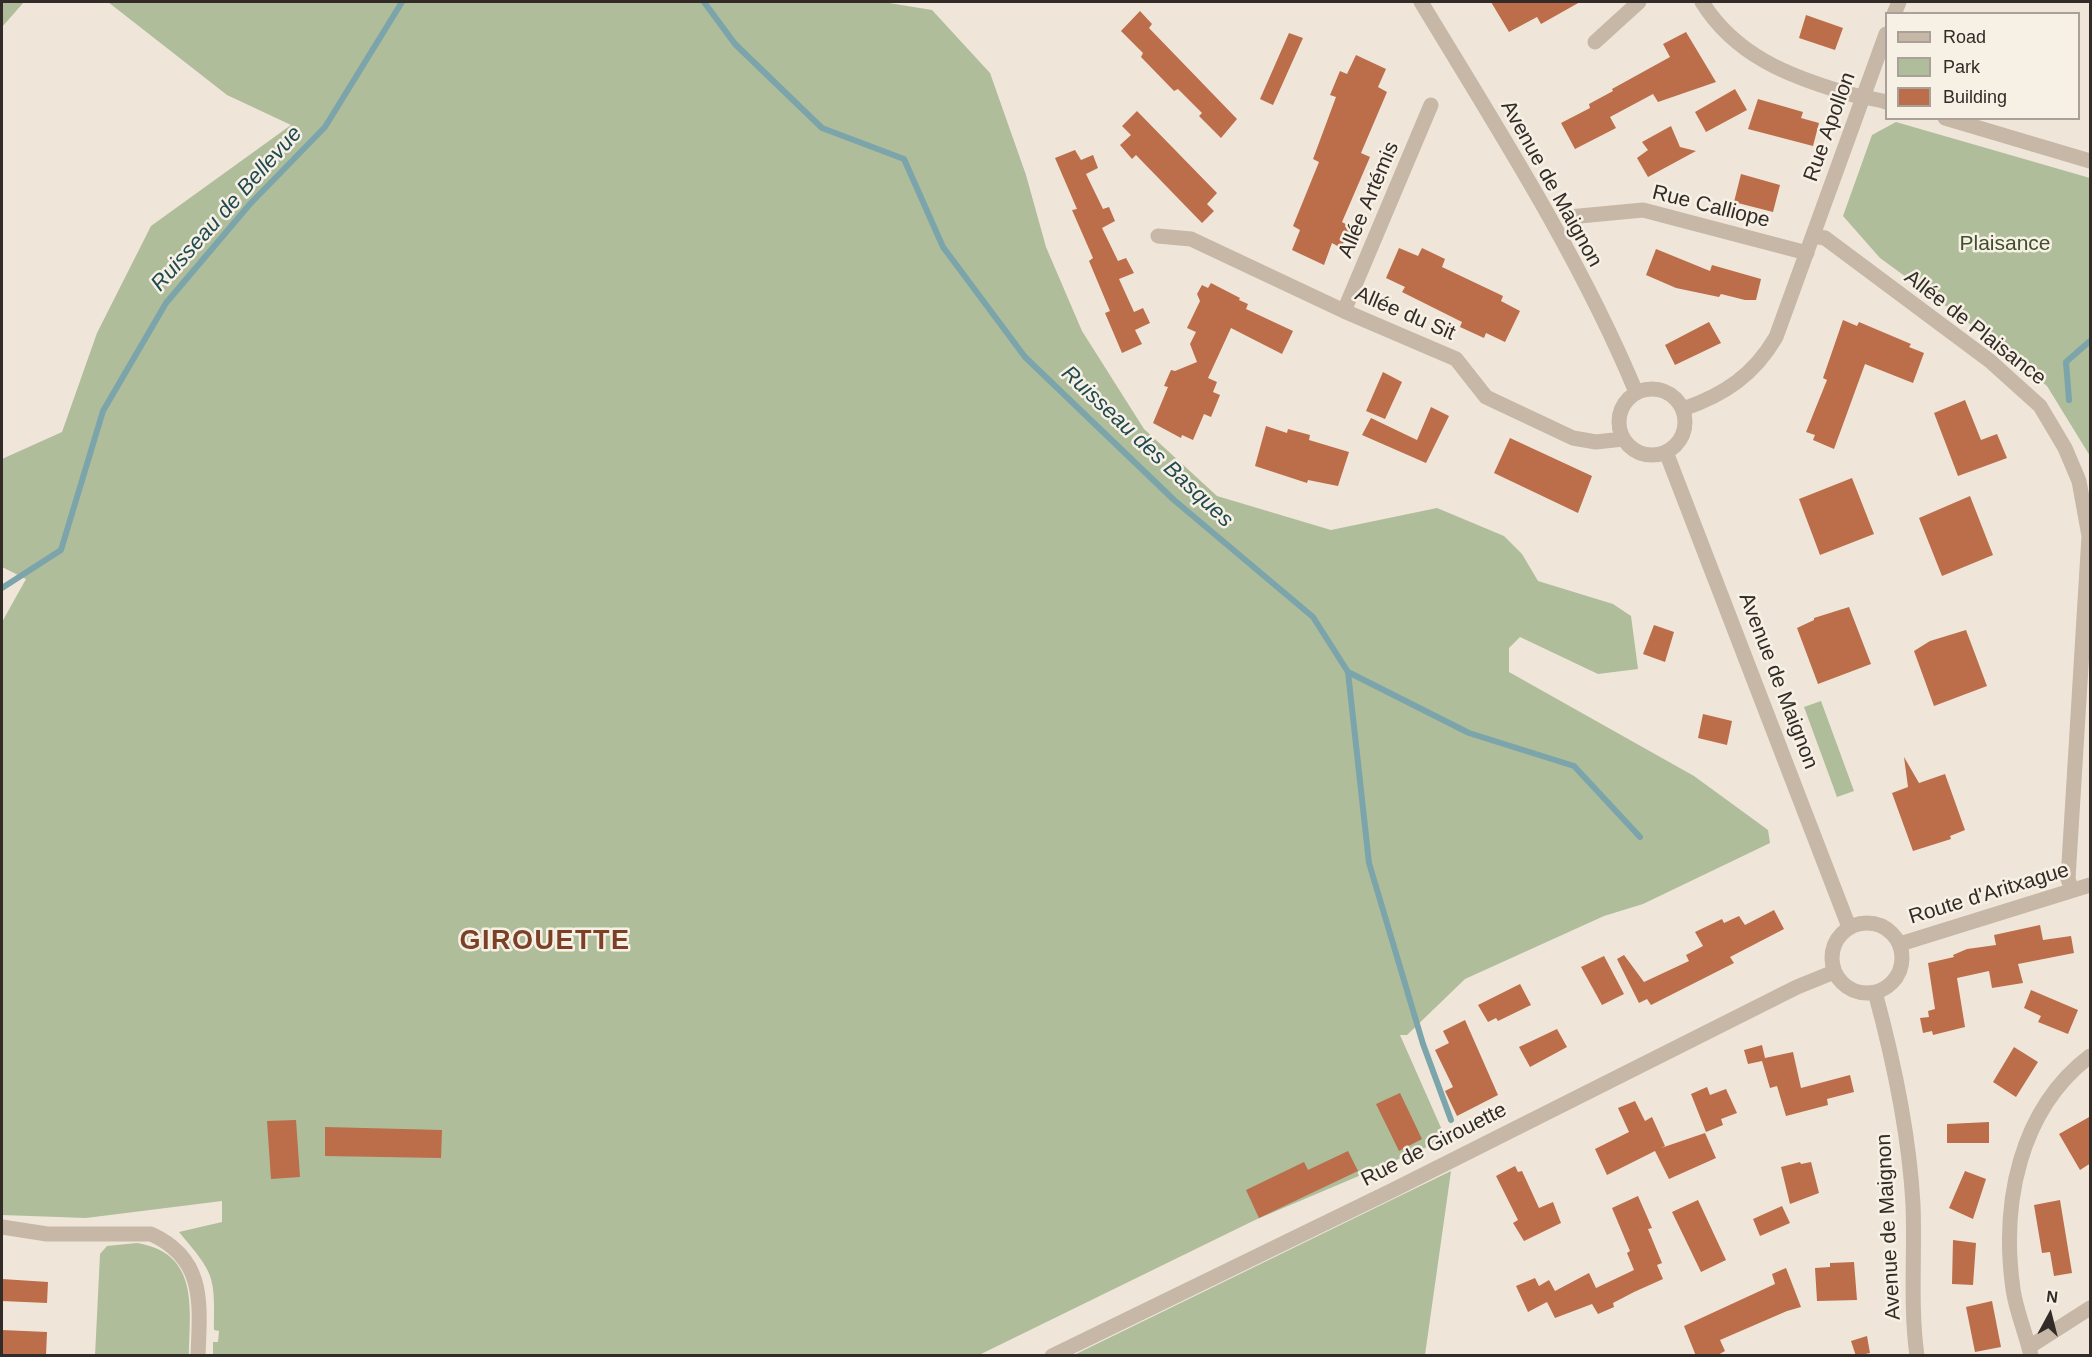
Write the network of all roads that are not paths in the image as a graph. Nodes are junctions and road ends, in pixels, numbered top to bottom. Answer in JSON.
{"nodes":[{"id":1,"x":1421,"y":2,"type":"edge"},
{"id":2,"x":1639,"y":2,"type":"edge"},
{"id":3,"x":1702,"y":2,"type":"edge"},
{"id":4,"x":1885,"y":39,"type":"edge"},
{"id":5,"x":1594,"y":42,"type":"dead end"},
{"id":6,"x":1862,"y":96,"type":"junction"},
{"id":7,"x":1885,"y":102,"type":"edge"},
{"id":8,"x":1431,"y":105,"type":"dead end"},
{"id":9,"x":1952,"y":120,"type":"edge"},
{"id":10,"x":2091,"y":161,"type":"edge"},
{"id":11,"x":1569,"y":217,"type":"dead end"},
{"id":12,"x":1158,"y":236,"type":"dead end"},
{"id":13,"x":1813,"y":236,"type":"junction"},
{"id":14,"x":1807,"y":253,"type":"junction"},
{"id":15,"x":1344,"y":311,"type":"junction"},
{"id":16,"x":1636,"y":392,"type":"junction"},
{"id":17,"x":1683,"y":409,"type":"junction"},
{"id":18,"x":1623,"y":439,"type":"junction"},
{"id":19,"x":1666,"y":452,"type":"junction"},
{"id":20,"x":2091,"y":885,"type":"edge"},
{"id":21,"x":2072,"y":890,"type":"junction"},
{"id":22,"x":1849,"y":927,"type":"junction"},
{"id":23,"x":1900,"y":944,"type":"junction"},
{"id":24,"x":1834,"y":972,"type":"junction"},
{"id":25,"x":1875,"y":993,"type":"junction"},
{"id":26,"x":2091,"y":1056,"type":"edge"},
{"id":27,"x":2,"y":1227,"type":"edge"},
{"id":28,"x":2091,"y":1308,"type":"edge"},
{"id":29,"x":2030,"y":1351,"type":"edge"},
{"id":30,"x":198,"y":1356,"type":"edge"},
{"id":31,"x":1052,"y":1356,"type":"edge"},
{"id":32,"x":1917,"y":1356,"type":"edge"}],
"edges":[{"from":1,"to":16,"type":"street","name":"Avenue de Maignon"},
{"from":2,"to":5,"type":"street"},
{"from":3,"to":6,"type":"street"},
{"from":4,"to":6,"type":"street","name":"Rue Apollon"},
{"from":6,"to":7,"type":"street"},
{"from":6,"to":13,"type":"street","name":"Rue Apollon"},
{"from":8,"to":15,"type":"street","name":"Allée Artémis"},
{"from":9,"to":10,"type":"street"},
{"from":11,"to":14,"type":"street","name":"Rue Calliope"},
{"from":12,"to":15,"type":"street","name":"Allée du Sit"},
{"from":13,"to":14,"type":"street"},
{"from":13,"to":21,"type":"street","name":"Allée de Plaisance"},
{"from":14,"to":17,"type":"street"},
{"from":15,"to":18,"type":"street","name":"Allée du Sit"},
{"from":16,"to":17,"type":"street"},
{"from":16,"to":18,"type":"street"},
{"from":17,"to":19,"type":"street"},
{"from":18,"to":19,"type":"street"},
{"from":19,"to":22,"type":"street","name":"Avenue de Maignon"},
{"from":20,"to":21,"type":"street","name":"Route d'Aritxague"},
{"from":21,"to":23,"type":"street","name":"Route d'Aritxague"},
{"from":22,"to":23,"type":"street"},
{"from":22,"to":24,"type":"street"},
{"from":23,"to":25,"type":"street"},
{"from":24,"to":25,"type":"street"},
{"from":24,"to":31,"type":"street","name":"Rue de Girouette"},
{"from":25,"to":32,"type":"street","name":"Avenue de Maignon"},
{"from":26,"to":29,"type":"street"},
{"from":27,"to":30,"type":"street"},
{"from":28,"to":29,"type":"street"}]}
